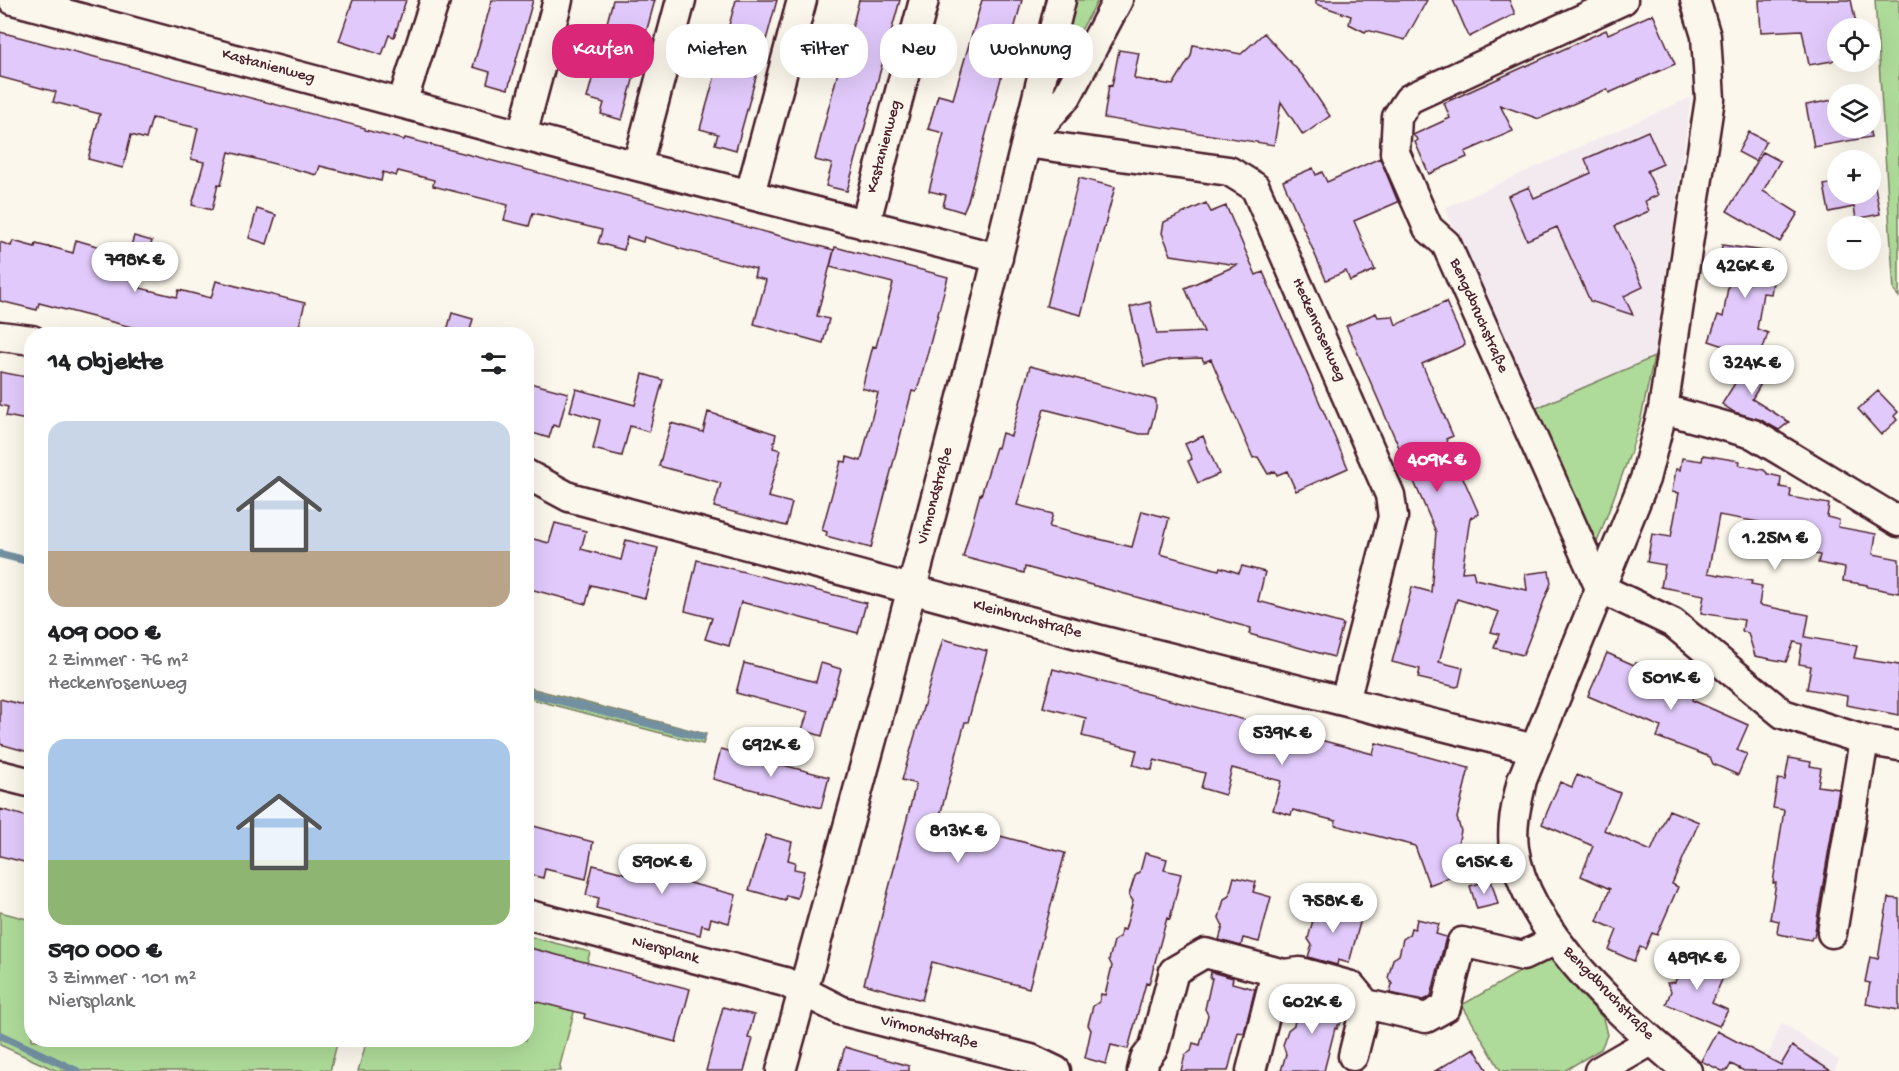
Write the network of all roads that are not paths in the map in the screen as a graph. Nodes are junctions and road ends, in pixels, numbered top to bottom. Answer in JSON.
{"nodes":[{"id":1,"x":13,"y":0,"type":"edge"},
{"id":2,"x":435,"y":0,"type":"edge"},
{"id":3,"x":558,"y":0,"type":"edge"},
{"id":4,"x":681,"y":0,"type":"edge"},
{"id":5,"x":802,"y":0,"type":"edge"},
{"id":6,"x":924,"y":0,"type":"edge"},
{"id":7,"x":1061,"y":0,"type":"edge"},
{"id":8,"x":1118,"y":0,"type":"edge"},
{"id":9,"x":1623,"y":0,"type":"edge"},
{"id":10,"x":1695,"y":0,"type":"edge"},
{"id":11,"x":402,"y":103,"type":"junction"},
{"id":12,"x":522,"y":135,"type":"junction"},
{"id":13,"x":1026,"y":142,"type":"junction"},
{"id":14,"x":637,"y":166,"type":"junction"},
{"id":15,"x":750,"y":194,"type":"junction"},
{"id":16,"x":865,"y":225,"type":"junction"},
{"id":17,"x":998,"y":258,"type":"junction"},
{"id":18,"x":0,"y":336,"type":"edge"},
{"id":19,"x":24,"y":339,"type":"edge"},
{"id":20,"x":1664,"y":409,"type":"junction"},
{"id":21,"x":534,"y":478,"type":"edge"},
{"id":22,"x":1899,"y":522,"type":"edge"},
{"id":23,"x":912,"y":588,"type":"junction"},
{"id":24,"x":1600,"y":588,"type":"junction"},
{"id":25,"x":1345,"y":701,"type":"junction"},
{"id":26,"x":1864,"y":740,"type":"junction"},
{"id":27,"x":1899,"y":746,"type":"edge"},
{"id":28,"x":1534,"y":749,"type":"junction"},
{"id":29,"x":0,"y":775,"type":"edge"},
{"id":30,"x":24,"y":781,"type":"edge"},
{"id":31,"x":534,"y":916,"type":"edge"},
{"id":32,"x":1832,"y":933,"type":"dead end"},
{"id":33,"x":1556,"y":940,"type":"junction"},
{"id":34,"x":1276,"y":972,"type":"junction"},
{"id":35,"x":803,"y":991,"type":"junction"},
{"id":36,"x":1366,"y":1005,"type":"junction"},
{"id":37,"x":1651,"y":1041,"type":"junction"},
{"id":38,"x":1353,"y":1056,"type":"dead end"},
{"id":39,"x":781,"y":1071,"type":"edge"},
{"id":40,"x":1056,"y":1071,"type":"edge"},
{"id":41,"x":1142,"y":1071,"type":"edge"},
{"id":42,"x":1251,"y":1071,"type":"edge"},
{"id":43,"x":1599,"y":1071,"type":"edge"},
{"id":44,"x":1687,"y":1071,"type":"edge"}],
"edges":[{"from":1,"to":11,"type":"street","name":"Kastanienweg"},
{"from":2,"to":11,"type":"street"},
{"from":3,"to":12,"type":"street"},
{"from":4,"to":14,"type":"street"},
{"from":5,"to":15,"type":"street"},
{"from":6,"to":16,"type":"street","name":"Kastanienweg"},
{"from":7,"to":13,"type":"street","name":"Virmondstraße"},
{"from":8,"to":13,"type":"street"},
{"from":9,"to":24,"type":"street","name":"Bengdbruchstraße"},
{"from":10,"to":20,"type":"street","name":"Bengdbruchstraße"},
{"from":11,"to":12,"type":"street","name":"Kastanienweg"},
{"from":12,"to":14,"type":"street","name":"Kastanienweg"},
{"from":13,"to":17,"type":"street","name":"Virmondstraße"},
{"from":13,"to":25,"type":"street","name":"Heckenrosenweg"},
{"from":14,"to":15,"type":"street","name":"Kastanienweg"},
{"from":15,"to":16,"type":"street","name":"Kastanienweg"},
{"from":16,"to":17,"type":"street","name":"Kastanienweg"},
{"from":17,"to":23,"type":"street","name":"Virmondstraße"},
{"from":18,"to":19,"type":"street"},
{"from":20,"to":22,"type":"street"},
{"from":20,"to":24,"type":"street","name":"Bengdbruchstraße"},
{"from":21,"to":23,"type":"street","name":"Kleinbruchstraße"},
{"from":23,"to":25,"type":"street","name":"Kleinbruchstraße"},
{"from":23,"to":35,"type":"street","name":"Virmondstraße"},
{"from":24,"to":26,"type":"street"},
{"from":24,"to":28,"type":"street","name":"Bengdbruchstraße"},
{"from":25,"to":28,"type":"street","name":"Kleinbruchstraße"},
{"from":26,"to":27,"type":"street"},
{"from":26,"to":32,"type":"street"},
{"from":28,"to":33,"type":"street","name":"Bengdbruchstraße"},
{"from":29,"to":30,"type":"street"},
{"from":31,"to":35,"type":"street","name":"Niersplank"},
{"from":33,"to":36,"type":"street","name":"Bengdbruchstraße"},
{"from":33,"to":37,"type":"street","name":"Bengdbruchstraße"},
{"from":34,"to":36,"type":"street"},
{"from":34,"to":41,"type":"street"},
{"from":34,"to":42,"type":"street"},
{"from":35,"to":39,"type":"street","name":"Virmondstraße"},
{"from":35,"to":40,"type":"street","name":"Virmondstraße"},
{"from":36,"to":38,"type":"street"},
{"from":37,"to":43,"type":"street"},
{"from":37,"to":44,"type":"street","name":"Bengdbruchstraße"}]}
